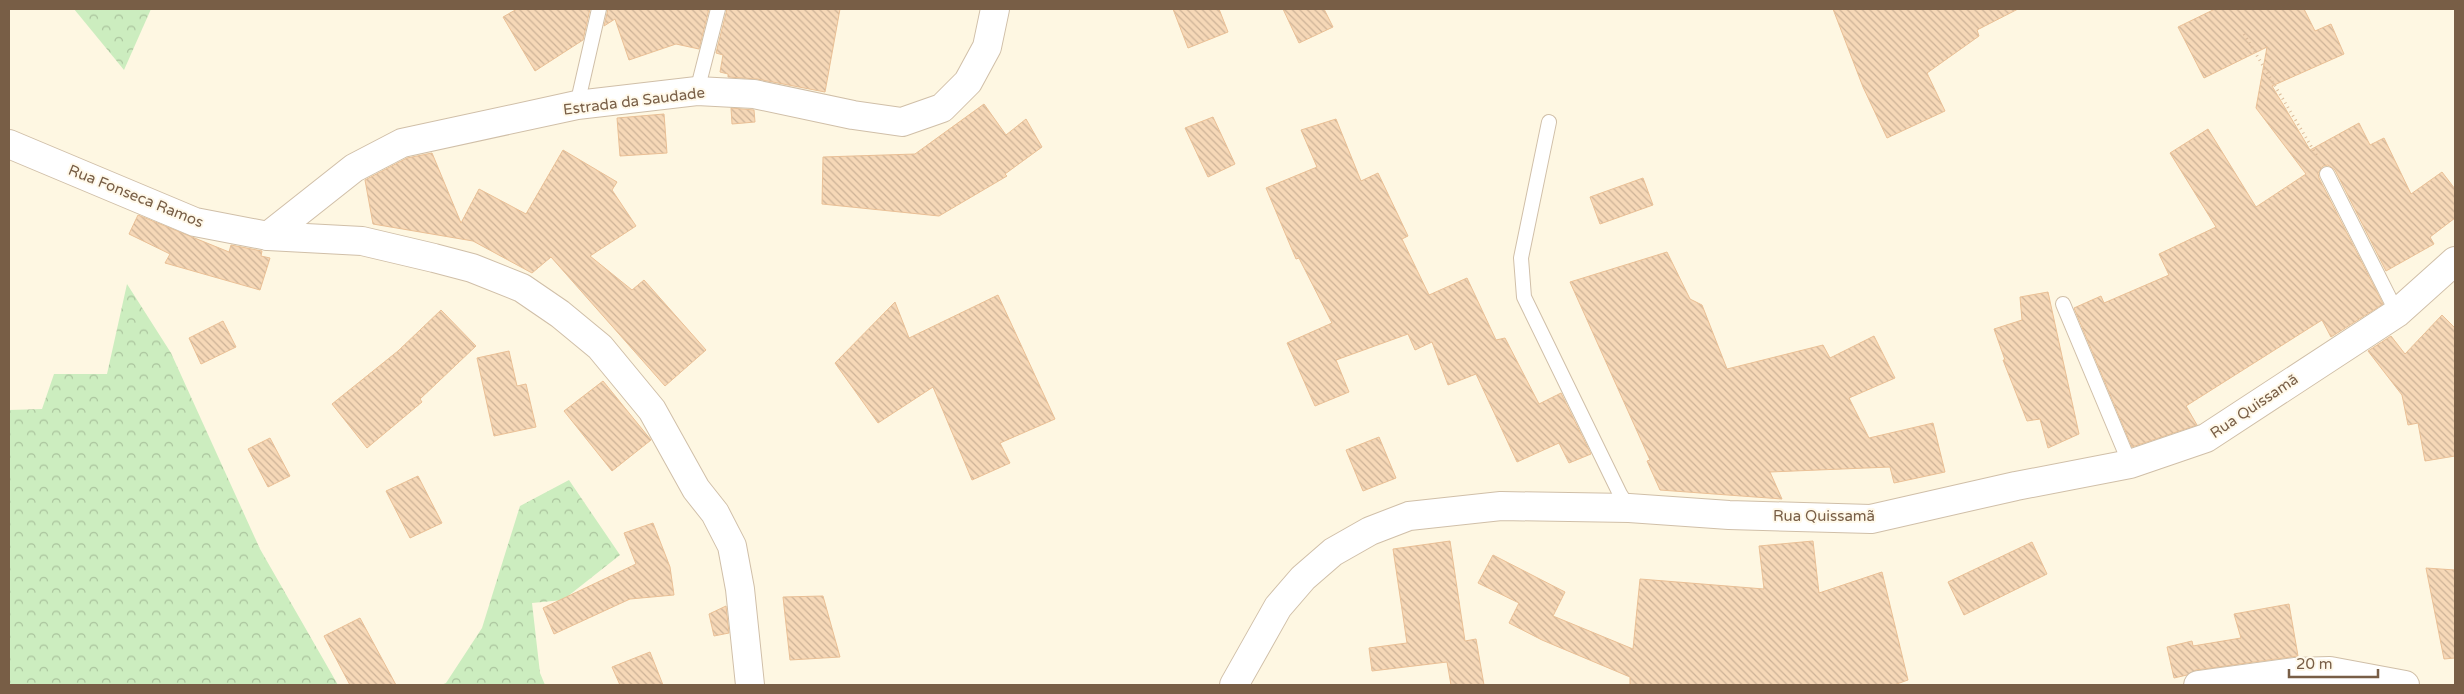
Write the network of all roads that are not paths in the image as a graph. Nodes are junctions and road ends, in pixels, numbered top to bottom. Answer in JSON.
{"nodes":[{"id":1,"x":599,"y":9,"type":"edge"},
{"id":2,"x":718,"y":9,"type":"edge"},
{"id":3,"x":995,"y":9,"type":"edge"},
{"id":4,"x":697,"y":91,"type":"junction"},
{"id":5,"x":577,"y":105,"type":"junction"},
{"id":6,"x":1549,"y":122,"type":"dead end"},
{"id":7,"x":9,"y":144,"type":"edge"},
{"id":8,"x":2327,"y":174,"type":"road end"},
{"id":9,"x":268,"y":236,"type":"junction"},
{"id":10,"x":2454,"y":266,"type":"edge"},
{"id":11,"x":2063,"y":304,"type":"dead end"},
{"id":12,"x":2397,"y":312,"type":"junction"},
{"id":13,"x":2130,"y":464,"type":"junction"},
{"id":14,"x":1628,"y":508,"type":"junction"},
{"id":15,"x":750,"y":685,"type":"edge"},
{"id":16,"x":1234,"y":685,"type":"edge"},
{"id":17,"x":2198,"y":685,"type":"edge"},
{"id":18,"x":2405,"y":685,"type":"edge"}],
"edges":[{"from":1,"to":5,"type":"lane"},
{"from":2,"to":4,"type":"lane"},
{"from":3,"to":4,"type":"street","name":"Estrada da Saudade"},
{"from":4,"to":5,"type":"street","name":"Estrada da Saudade"},
{"from":5,"to":9,"type":"street","name":"Estrada da Saudade"},
{"from":6,"to":14,"type":"lane"},
{"from":7,"to":9,"type":"street","name":"Rua Fonseca Ramos"},
{"from":8,"to":12,"type":"lane"},
{"from":9,"to":15,"type":"street","name":"Rua Fonseca Ramos"},
{"from":10,"to":12,"type":"street","name":"Rua Quissamã"},
{"from":11,"to":13,"type":"lane"},
{"from":12,"to":13,"type":"street","name":"Rua Quissamã"},
{"from":13,"to":14,"type":"street","name":"Rua Quissamã"},
{"from":14,"to":16,"type":"street","name":"Rua Quissamã"},
{"from":17,"to":18,"type":"street"}]}
